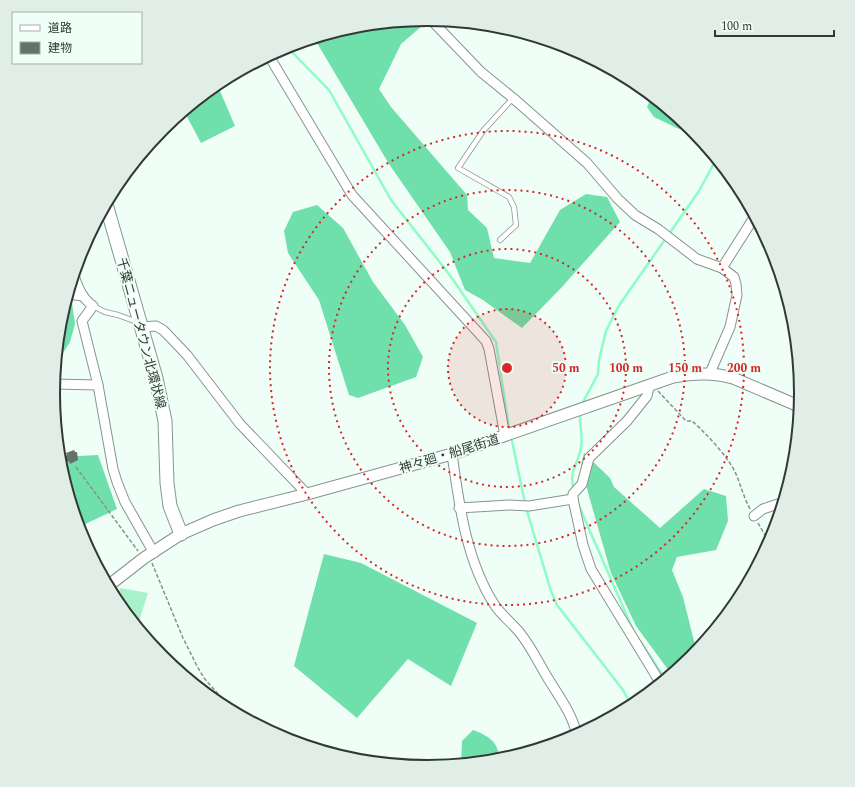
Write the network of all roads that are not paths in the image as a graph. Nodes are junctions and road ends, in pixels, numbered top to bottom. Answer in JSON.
{"nodes":[{"id":1,"x":437,"y":26,"type":"edge"},
{"id":2,"x":272,"y":61,"type":"edge"},
{"id":3,"x":513,"y":98,"type":"junction"},
{"id":4,"x":108,"y":212,"type":"edge"},
{"id":5,"x":752,"y":221,"type":"edge"},
{"id":6,"x":500,"y":240,"type":"dead end"},
{"id":7,"x":722,"y":268,"type":"junction"},
{"id":8,"x":77,"y":285,"type":"edge"},
{"id":9,"x":74,"y":295,"type":"edge"},
{"id":10,"x":83,"y":296,"type":"junction"},
{"id":11,"x":93,"y":306,"type":"junction"},
{"id":12,"x":141,"y":325,"type":"junction"},
{"id":13,"x":710,"y":373,"type":"junction"},
{"id":14,"x":60,"y":384,"type":"edge"},
{"id":15,"x":98,"y":385,"type":"junction"},
{"id":16,"x":650,"y":386,"type":"junction"},
{"id":17,"x":795,"y":404,"type":"edge"},
{"id":18,"x":508,"y":435,"type":"junction"},
{"id":19,"x":452,"y":454,"type":"junction"},
{"id":20,"x":307,"y":494,"type":"junction"},
{"id":21,"x":575,"y":494,"type":"junction"},
{"id":22,"x":777,"y":504,"type":"edge"},
{"id":23,"x":459,"y":508,"type":"junction"},
{"id":24,"x":754,"y":516,"type":"road end"},
{"id":25,"x":181,"y":534,"type":"junction"},
{"id":26,"x":149,"y":556,"type":"junction"},
{"id":27,"x":113,"y":583,"type":"edge"},
{"id":28,"x":658,"y":679,"type":"edge"},
{"id":29,"x":576,"y":730,"type":"edge"}],
"edges":[{"from":1,"to":3,"type":"street"},
{"from":2,"to":18,"type":"street"},
{"from":3,"to":6,"type":"lane"},
{"from":3,"to":7,"type":"street"},
{"from":4,"to":12,"type":"main road","name":"千葉ニュータウン北環状線"},
{"from":5,"to":7,"type":"street"},
{"from":7,"to":13,"type":"street"},
{"from":8,"to":10,"type":"street"},
{"from":9,"to":10,"type":"street"},
{"from":10,"to":11,"type":"street"},
{"from":11,"to":12,"type":"lane"},
{"from":11,"to":15,"type":"street"},
{"from":12,"to":20,"type":"street"},
{"from":12,"to":25,"type":"main road","name":"千葉ニュータウン北環状線"},
{"from":13,"to":16,"type":"street","name":"神々廻・船尾街道"},
{"from":13,"to":17,"type":"street","name":"神々廻・船尾街道"},
{"from":14,"to":15,"type":"street"},
{"from":15,"to":26,"type":"street"},
{"from":16,"to":18,"type":"street","name":"神々廻・船尾街道"},
{"from":16,"to":21,"type":"street"},
{"from":18,"to":19,"type":"street","name":"神々廻・船尾街道"},
{"from":19,"to":20,"type":"street","name":"神々廻・船尾街道"},
{"from":19,"to":23,"type":"street"},
{"from":20,"to":25,"type":"street","name":"神々廻・船尾街道"},
{"from":21,"to":23,"type":"street"},
{"from":21,"to":28,"type":"street"},
{"from":22,"to":24,"type":"street"},
{"from":23,"to":29,"type":"street"},
{"from":25,"to":26,"type":"street","name":"神々廻・船尾街道"},
{"from":26,"to":27,"type":"street","name":"神々廻・船尾街道"}]}
